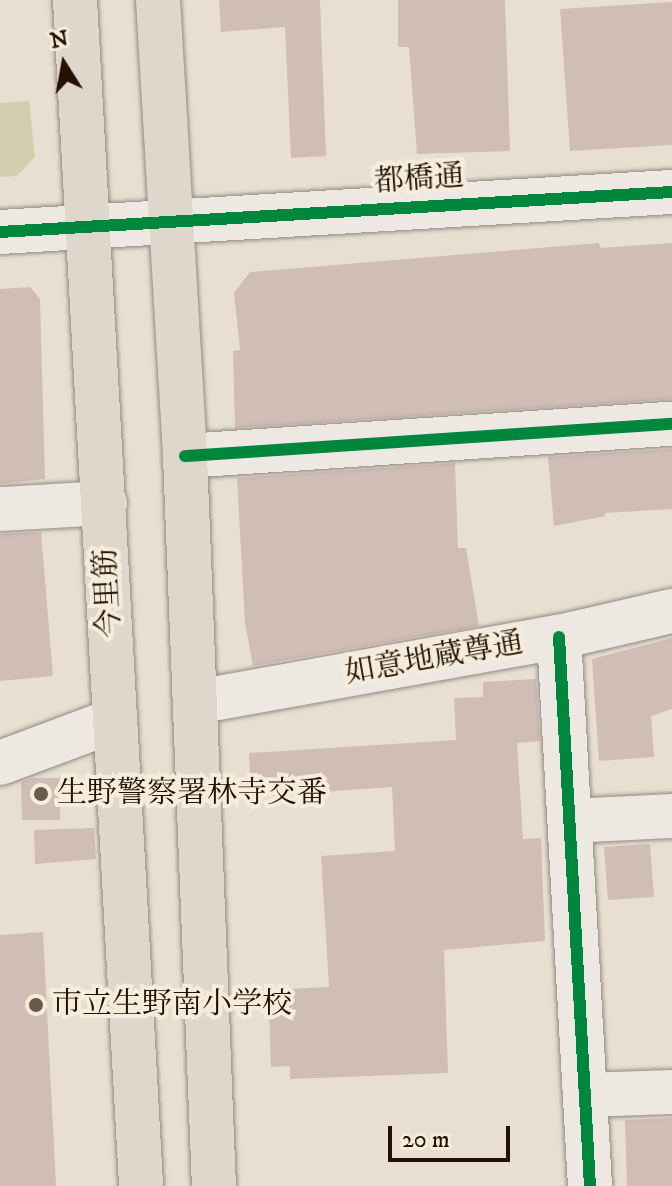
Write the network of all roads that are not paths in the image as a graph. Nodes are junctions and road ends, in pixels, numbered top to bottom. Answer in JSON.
{"nodes":[{"id":1,"x":75,"y":0,"type":"edge"},
{"id":2,"x":158,"y":0,"type":"edge"},
{"id":3,"x":672,"y":192,"type":"edge"},
{"id":4,"x":170,"y":222,"type":"junction"},
{"id":5,"x":86,"y":229,"type":"junction"},
{"id":6,"x":0,"y":232,"type":"edge"},
{"id":7,"x":672,"y":424,"type":"edge"},
{"id":8,"x":185,"y":456,"type":"junction"},
{"id":9,"x":105,"y":503,"type":"junction"},
{"id":10,"x":0,"y":509,"type":"edge"},
{"id":11,"x":672,"y":611,"type":"edge"},
{"id":12,"x":559,"y":637,"type":"junction"},
{"id":13,"x":196,"y":702,"type":"junction"},
{"id":14,"x":115,"y":720,"type":"junction"},
{"id":15,"x":0,"y":763,"type":"edge"},
{"id":16,"x":672,"y":816,"type":"edge"},
{"id":17,"x":570,"y":821,"type":"junction"},
{"id":18,"x":672,"y":1092,"type":"edge"},
{"id":19,"x":585,"y":1095,"type":"junction"},
{"id":20,"x":141,"y":1186,"type":"edge"},
{"id":21,"x":214,"y":1186,"type":"edge"},
{"id":22,"x":590,"y":1186,"type":"edge"}],
"edges":[{"from":1,"to":5,"type":"main road","name":"今里筋"},
{"from":2,"to":4,"type":"main road"},
{"from":3,"to":4,"type":"street","name":"都橋通"},
{"from":4,"to":5,"type":"street","name":"都橋通"},
{"from":4,"to":8,"type":"main road"},
{"from":5,"to":6,"type":"street"},
{"from":5,"to":9,"type":"main road","name":"今里筋"},
{"from":7,"to":8,"type":"street"},
{"from":8,"to":13,"type":"main road"},
{"from":9,"to":10,"type":"street"},
{"from":9,"to":14,"type":"main road","name":"今里筋"},
{"from":11,"to":12,"type":"street","name":"如意地蔵尊通"},
{"from":12,"to":13,"type":"street","name":"如意地蔵尊通"},
{"from":12,"to":17,"type":"street"},
{"from":13,"to":21,"type":"main road"},
{"from":14,"to":15,"type":"street"},
{"from":14,"to":20,"type":"main road","name":"今里筋"},
{"from":16,"to":17,"type":"street"},
{"from":17,"to":19,"type":"street"},
{"from":18,"to":19,"type":"street"},
{"from":19,"to":22,"type":"street"}]}
